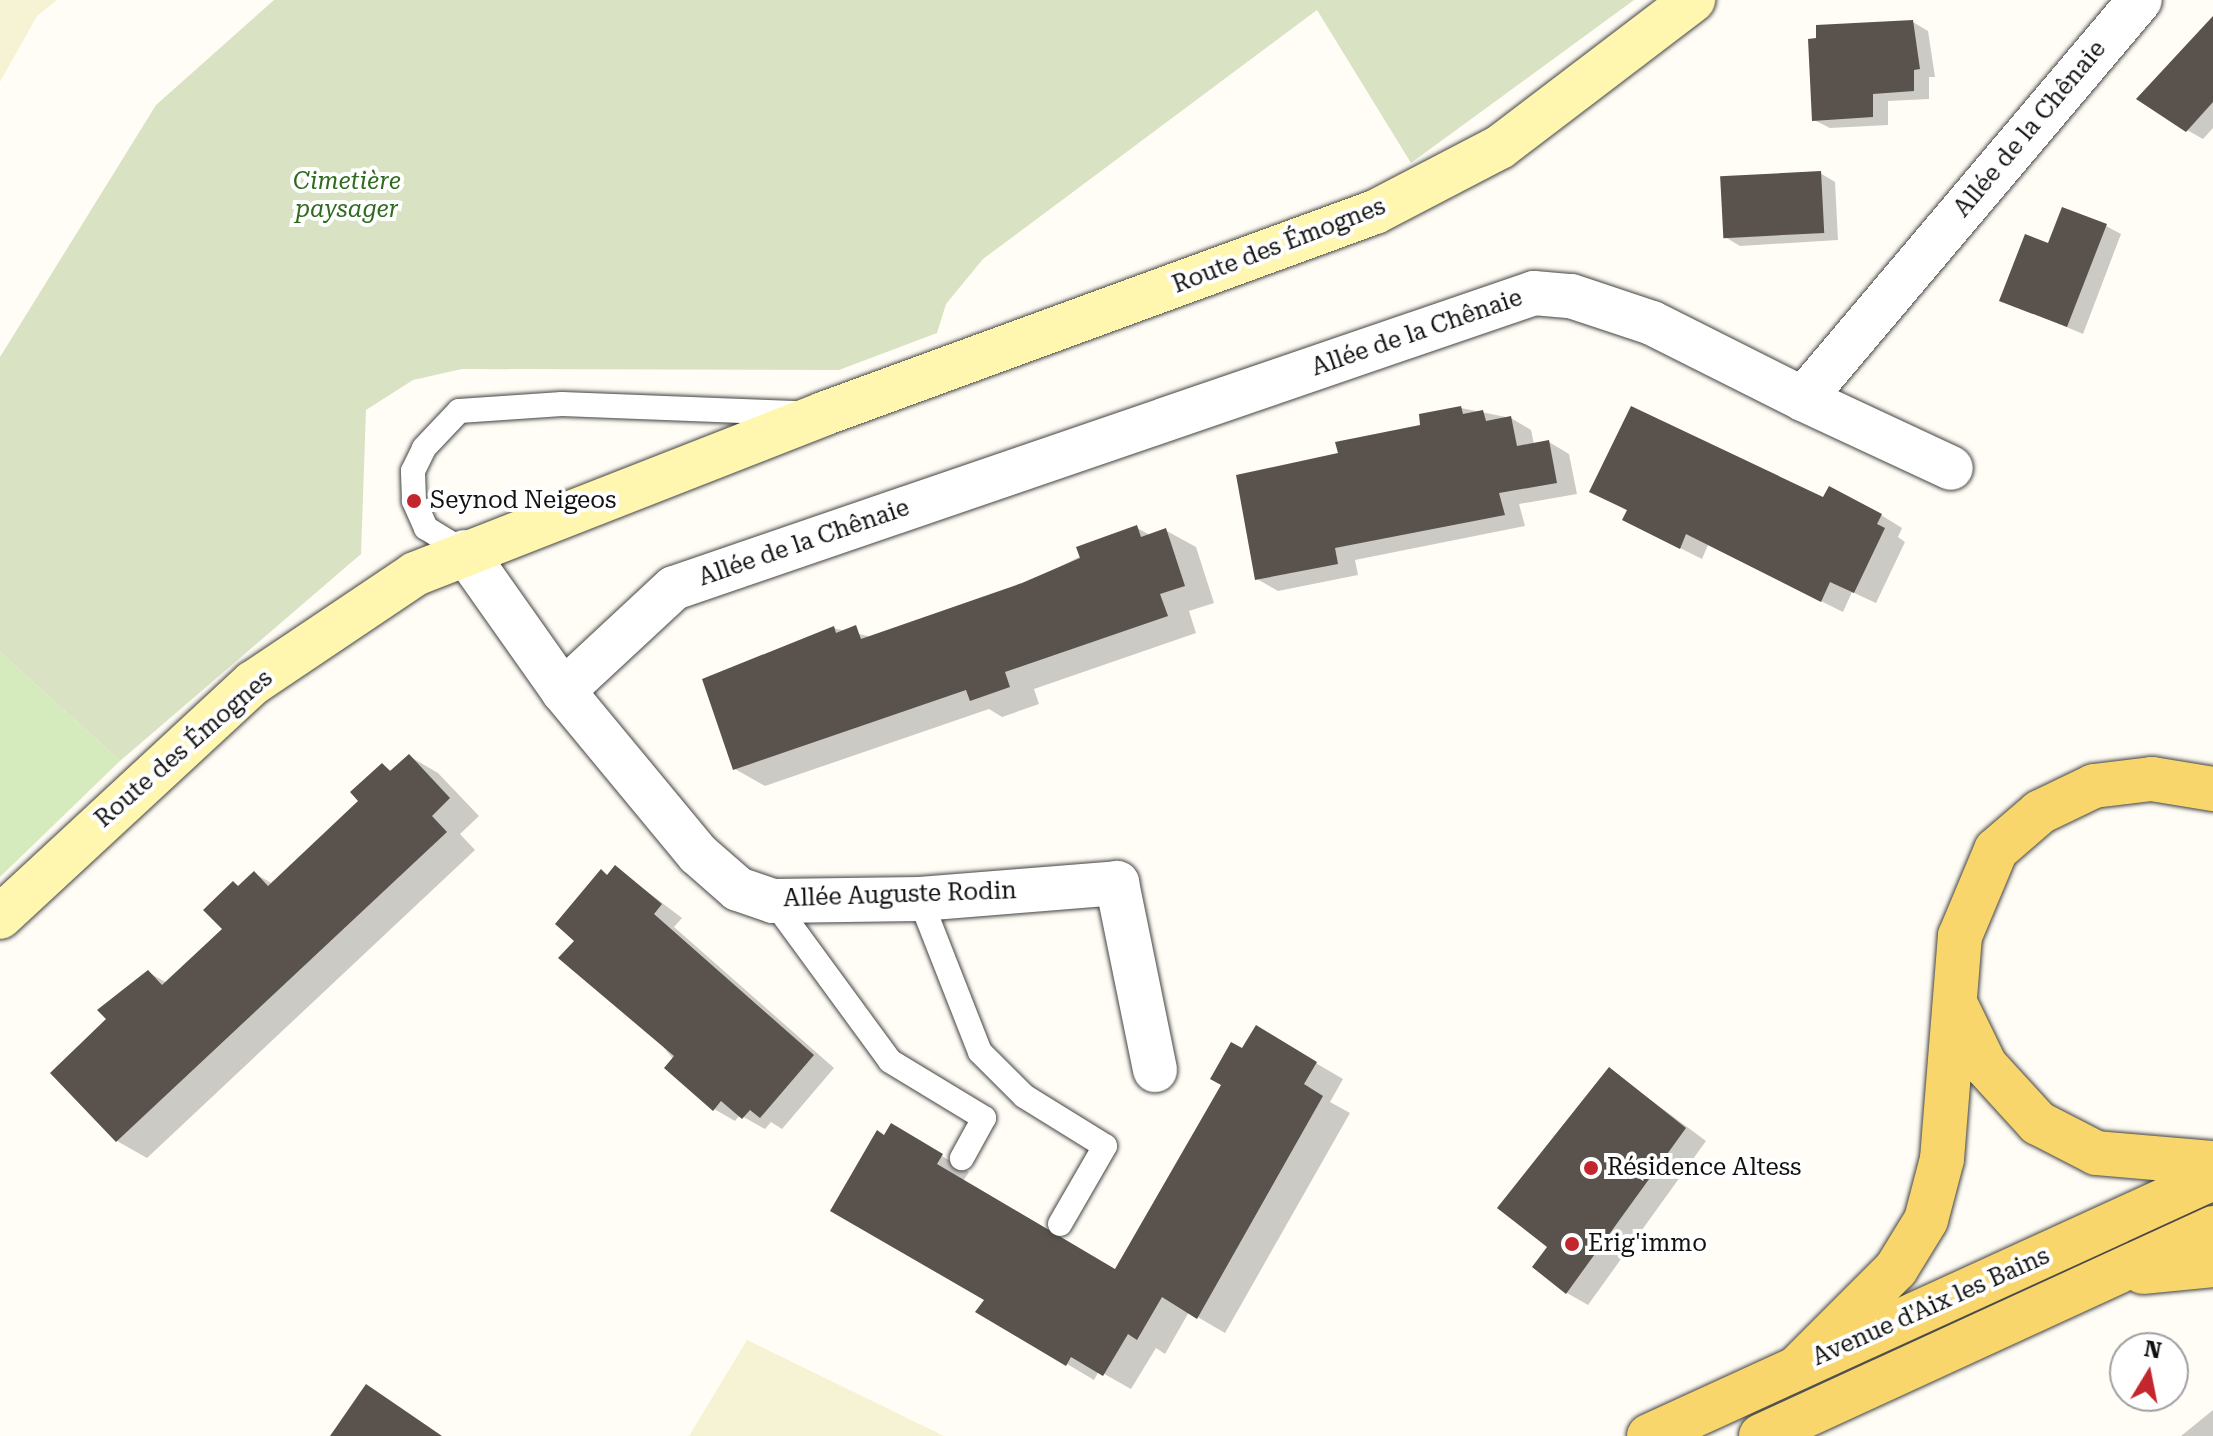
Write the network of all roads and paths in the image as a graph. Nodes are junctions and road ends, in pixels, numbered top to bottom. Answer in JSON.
{"nodes":[{"id":1,"x":1693,"y":0,"type":"edge"},
{"id":2,"x":2140,"y":0,"type":"edge"},
{"id":3,"x":1803,"y":399,"type":"junction"},
{"id":4,"x":823,"y":414,"type":"junction"},
{"id":5,"x":1951,"y":468,"type":"dead end"},
{"id":6,"x":465,"y":552,"type":"junction"},
{"id":7,"x":563,"y":691,"type":"junction"},
{"id":8,"x":2213,"y":789,"type":"edge"},
{"id":9,"x":920,"y":899,"type":"junction"},
{"id":10,"x":773,"y":901,"type":"junction"},
{"id":11,"x":0,"y":917,"type":"edge"},
{"id":12,"x":1956,"y":1005,"type":"junction"},
{"id":13,"x":1155,"y":1070,"type":"dead end"},
{"id":14,"x":962,"y":1158,"type":"dead end"},
{"id":15,"x":2213,"y":1163,"type":"edge"},
{"id":16,"x":2213,"y":1178,"type":"edge"},
{"id":17,"x":1060,"y":1224,"type":"dead end"},
{"id":18,"x":2213,"y":1228,"type":"edge"},
{"id":19,"x":2213,"y":1265,"type":"edge"},
{"id":20,"x":2105,"y":1276,"type":"junction"},
{"id":21,"x":1797,"y":1368,"type":"junction"},
{"id":22,"x":1649,"y":1436,"type":"edge"},
{"id":23,"x":1761,"y":1436,"type":"edge"}],
"edges":[{"from":1,"to":4,"type":"street","name":"Route des Émognes"},
{"from":2,"to":3,"type":"street","name":"Allée de la Chênaie"},
{"from":3,"to":5,"type":"street"},
{"from":3,"to":7,"type":"street","name":"Allée de la Chênaie"},
{"from":4,"to":6,"type":"street","name":"Route des Émognes"},
{"from":4,"to":6,"type":"lane","name":"Route des Émognes"},
{"from":6,"to":7,"type":"street","name":"Allée Auguste Rodin"},
{"from":6,"to":11,"type":"street","name":"Route des Émognes"},
{"from":7,"to":10,"type":"street","name":"Allée Auguste Rodin"},
{"from":8,"to":12,"type":"main road"},
{"from":9,"to":10,"type":"street","name":"Allée Auguste Rodin"},
{"from":9,"to":13,"type":"street","name":"Allée Auguste Rodin"},
{"from":9,"to":17,"type":"lane"},
{"from":10,"to":14,"type":"lane"},
{"from":12,"to":15,"type":"main road"},
{"from":12,"to":21,"type":"main road"},
{"from":16,"to":21,"type":"main road","name":"Avenue d'Aix les Bains"},
{"from":18,"to":20,"type":"main road","name":"Avenue d'Aix les Bains"},
{"from":19,"to":20,"type":"main road"},
{"from":20,"to":23,"type":"main road","name":"Avenue d'Aix les Bains"},
{"from":21,"to":22,"type":"main road","name":"Avenue d'Aix les Bains"}]}
